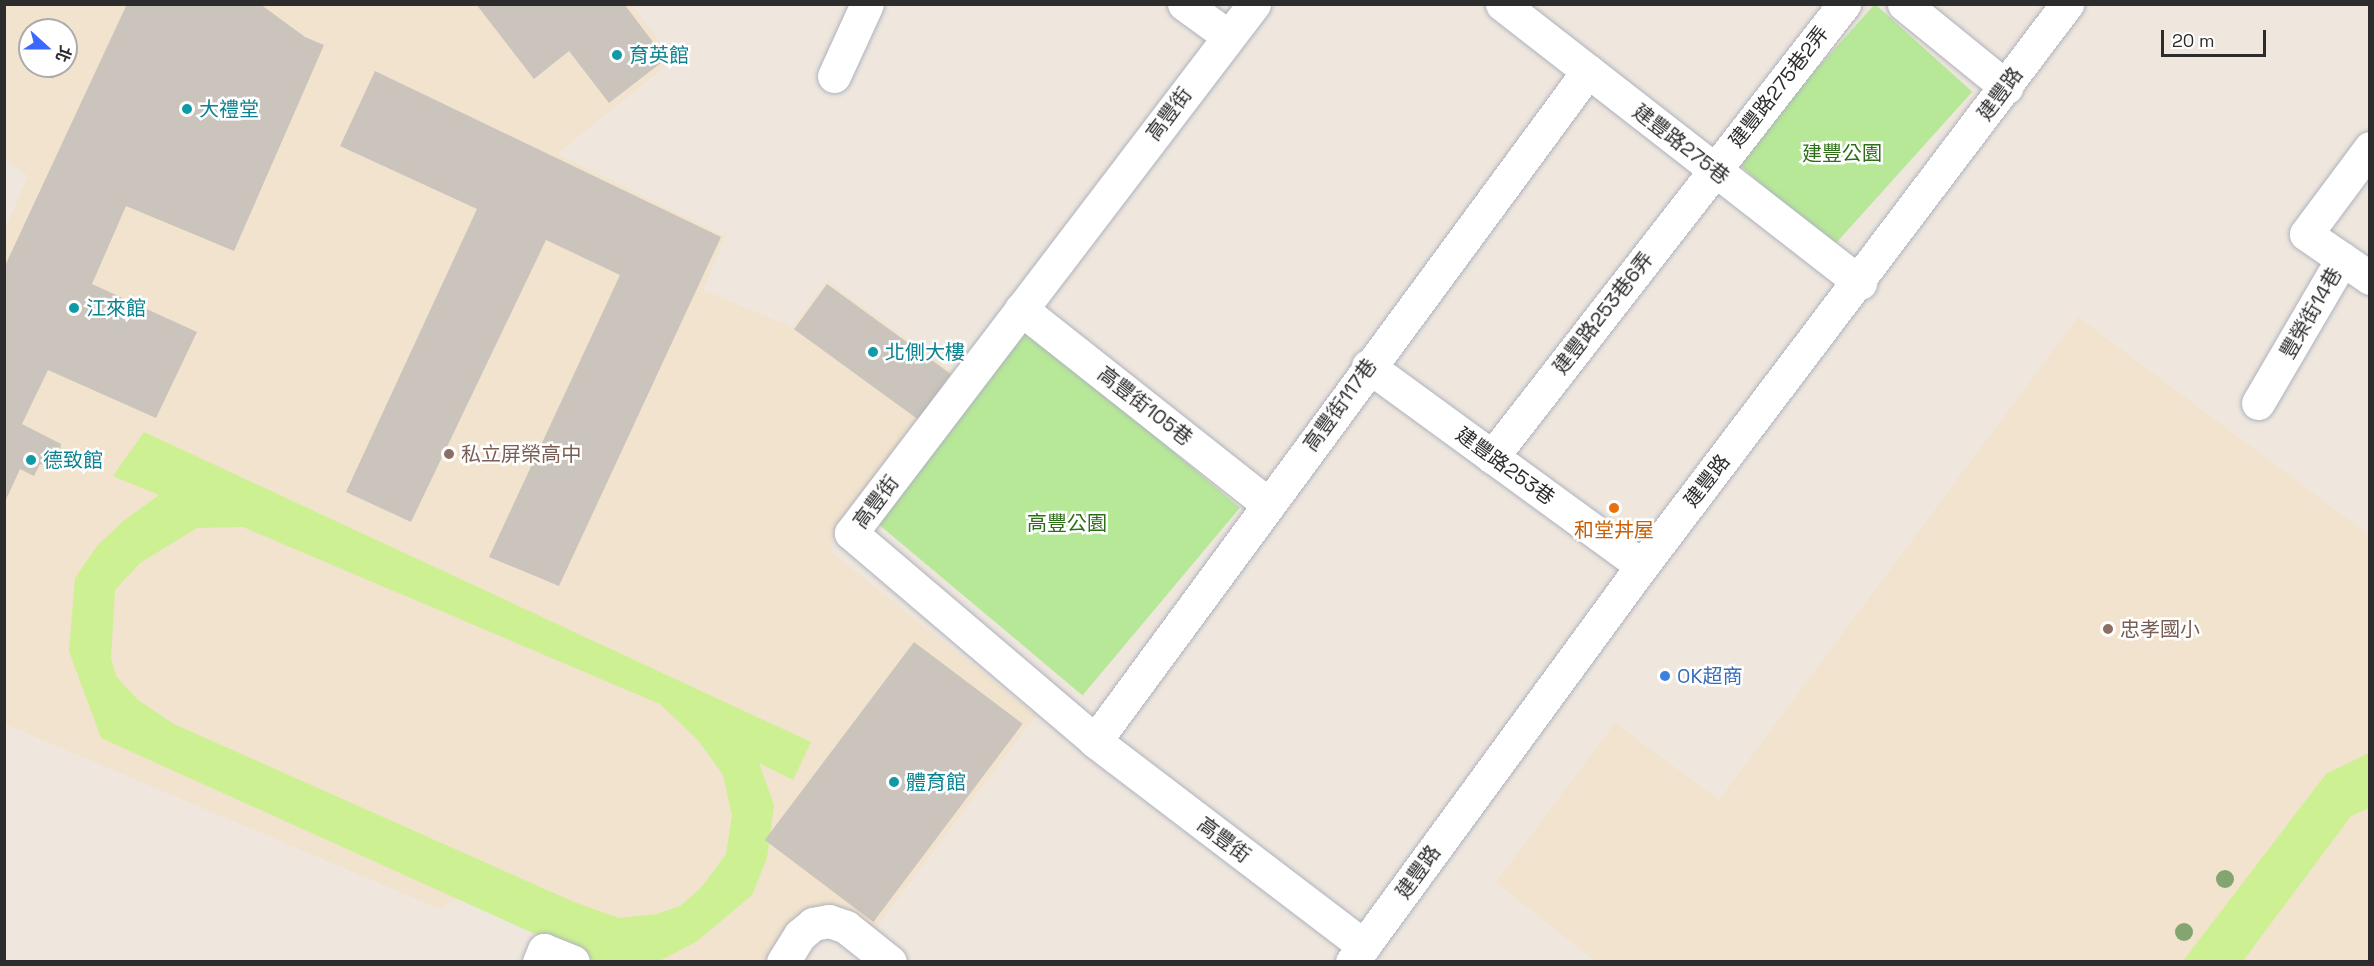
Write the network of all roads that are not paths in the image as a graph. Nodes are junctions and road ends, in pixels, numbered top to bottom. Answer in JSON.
{"nodes":[{"id":1,"x":867,"y":4,"type":"edge"},
{"id":2,"x":1184,"y":4,"type":"edge"},
{"id":3,"x":1254,"y":4,"type":"edge"},
{"id":4,"x":1502,"y":4,"type":"edge"},
{"id":5,"x":1844,"y":4,"type":"edge"},
{"id":6,"x":1904,"y":4,"type":"edge"},
{"id":7,"x":2067,"y":4,"type":"edge"},
{"id":8,"x":1228,"y":36,"type":"junction"},
{"id":9,"x":1588,"y":71,"type":"junction"},
{"id":10,"x":834,"y":76,"type":"dead end"},
{"id":11,"x":2006,"y":87,"type":"junction"},
{"id":12,"x":2370,"y":148,"type":"edge"},
{"id":13,"x":1714,"y":170,"type":"junction"},
{"id":14,"x":2342,"y":259,"type":"junction"},
{"id":15,"x":2370,"y":278,"type":"edge"},
{"id":16,"x":1860,"y":283,"type":"junction"},
{"id":17,"x":1021,"y":309,"type":"junction"},
{"id":18,"x":1368,"y":366,"type":"junction"},
{"id":19,"x":2258,"y":403,"type":"dead end"},
{"id":20,"x":1492,"y":457,"type":"junction"},
{"id":21,"x":1268,"y":504,"type":"junction"},
{"id":22,"x":1641,"y":566,"type":"junction"},
{"id":23,"x":1095,"y":741,"type":"junction"},
{"id":24,"x":1358,"y":954,"type":"edge"},
{"id":25,"x":539,"y":962,"type":"edge"},
{"id":26,"x":573,"y":962,"type":"edge"},
{"id":27,"x":783,"y":962,"type":"edge"},
{"id":28,"x":890,"y":962,"type":"edge"}],
"edges":[{"from":1,"to":10,"type":"street"},
{"from":2,"to":8,"type":"street"},
{"from":3,"to":8,"type":"street","name":"高豐街"},
{"from":4,"to":9,"type":"street","name":"建豐路275巷"},
{"from":5,"to":13,"type":"street","name":"建豐路275巷2弄"},
{"from":6,"to":11,"type":"street"},
{"from":7,"to":11,"type":"street","name":"建豐路"},
{"from":8,"to":17,"type":"street","name":"高豐街"},
{"from":9,"to":13,"type":"street","name":"建豐路275巷"},
{"from":9,"to":18,"type":"street","name":"高豐街117巷"},
{"from":11,"to":16,"type":"street","name":"建豐路"},
{"from":12,"to":14,"type":"street","name":"豐榮街14巷"},
{"from":13,"to":16,"type":"street","name":"建豐路275巷"},
{"from":13,"to":20,"type":"street","name":"建豐路253巷6弄"},
{"from":14,"to":15,"type":"street"},
{"from":14,"to":19,"type":"street","name":"豐榮街14巷"},
{"from":16,"to":22,"type":"street","name":"建豐路"},
{"from":17,"to":21,"type":"street","name":"高豐街105巷"},
{"from":17,"to":23,"type":"street","name":"高豐街"},
{"from":18,"to":20,"type":"street","name":"建豐路253巷"},
{"from":18,"to":21,"type":"street","name":"高豐街117巷"},
{"from":20,"to":22,"type":"street","name":"建豐路253巷"},
{"from":21,"to":23,"type":"street","name":"高豐街117巷"},
{"from":22,"to":24,"type":"street","name":"建豐路"},
{"from":23,"to":24,"type":"street","name":"高豐街"},
{"from":25,"to":26,"type":"street"},
{"from":27,"to":28,"type":"street"}]}
